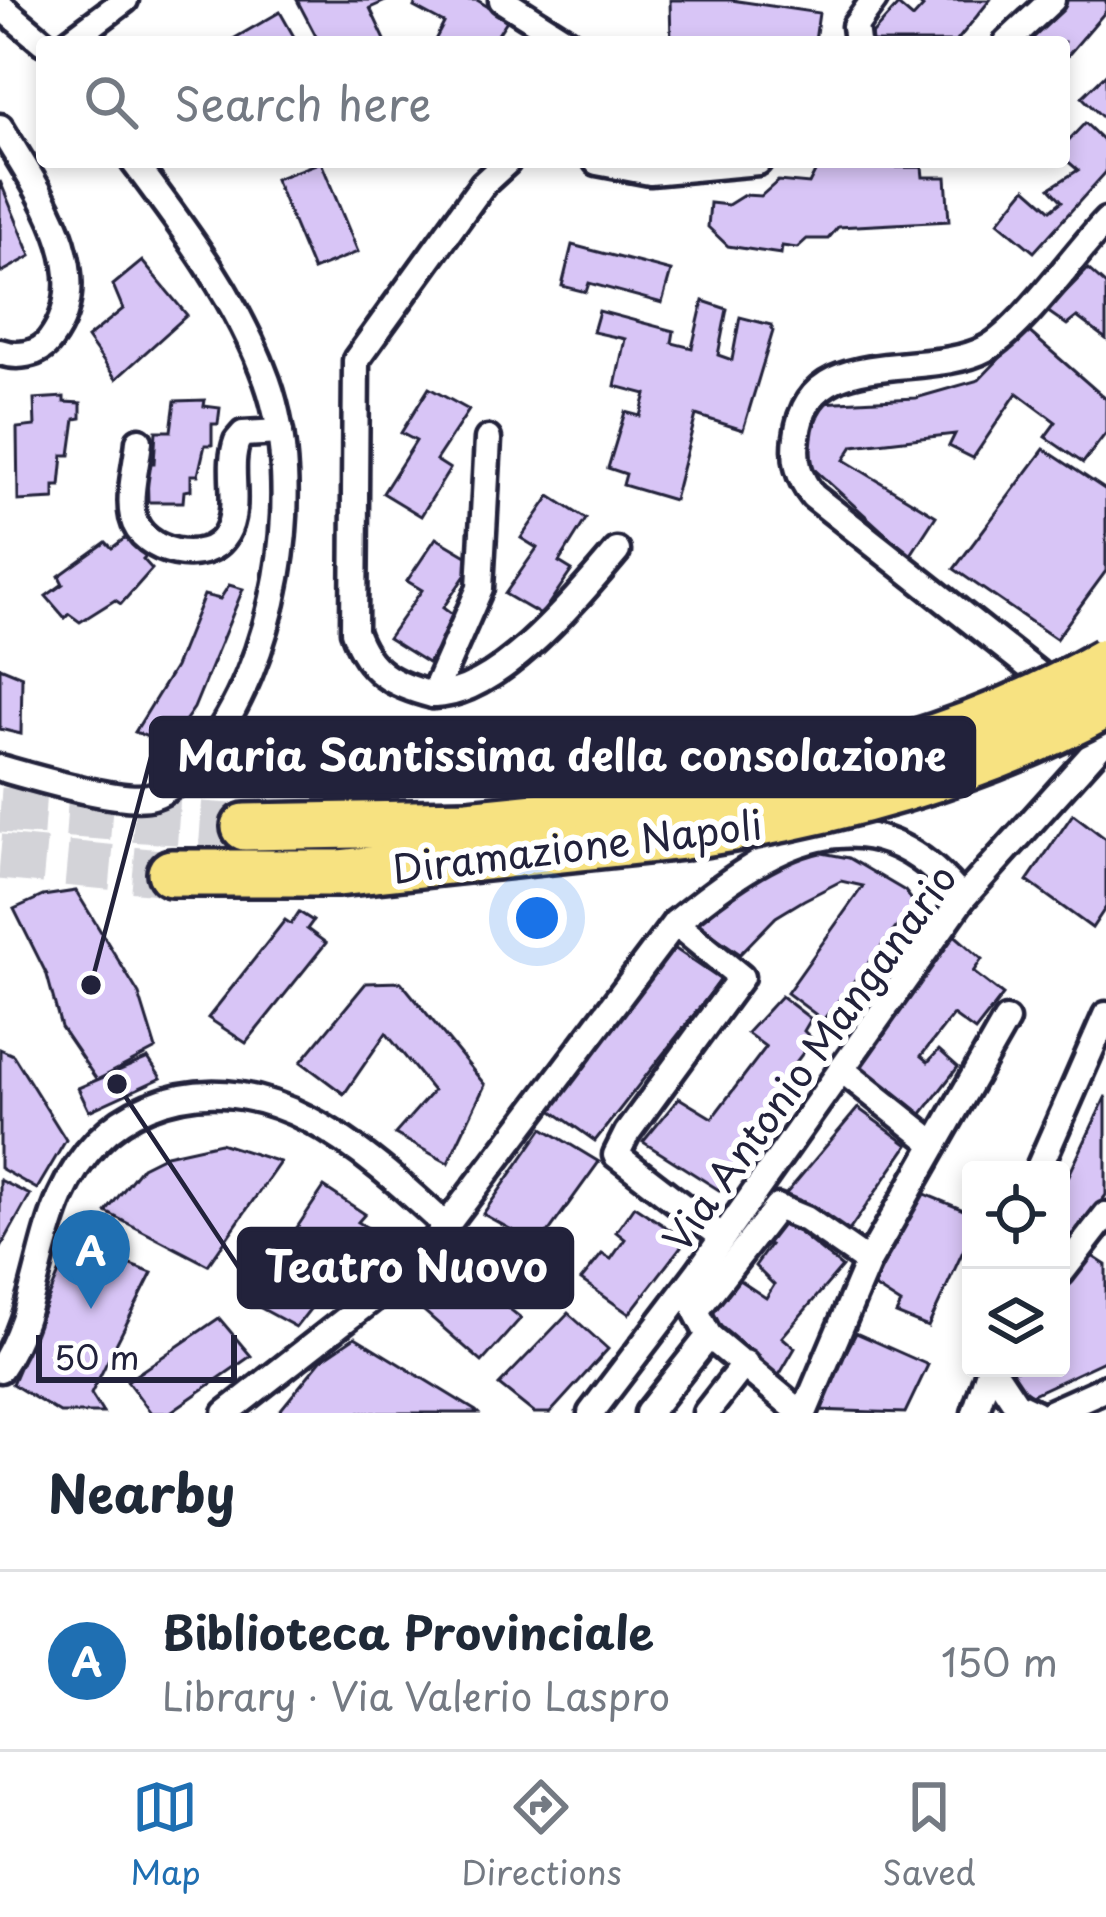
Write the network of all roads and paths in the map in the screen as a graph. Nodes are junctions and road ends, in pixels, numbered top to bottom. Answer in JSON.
{"nodes":[{"id":1,"x":125,"y":0,"type":"edge"},
{"id":2,"x":502,"y":0,"type":"edge"},
{"id":3,"x":874,"y":0,"type":"edge"},
{"id":4,"x":1052,"y":0,"type":"edge"},
{"id":5,"x":4,"y":17,"type":"edge"},
{"id":6,"x":77,"y":36,"type":"edge"},
{"id":7,"x":559,"y":36,"type":"edge"},
{"id":8,"x":856,"y":36,"type":"edge"},
{"id":9,"x":1013,"y":36,"type":"edge"},
{"id":10,"x":36,"y":38,"type":"edge"},
{"id":11,"x":0,"y":127,"type":"edge"},
{"id":12,"x":138,"y":168,"type":"edge"},
{"id":13,"x":501,"y":168,"type":"edge"},
{"id":14,"x":629,"y":168,"type":"edge"},
{"id":15,"x":692,"y":168,"type":"edge"},
{"id":16,"x":1106,"y":221,"type":"edge"},
{"id":17,"x":0,"y":352,"type":"edge"},
{"id":18,"x":280,"y":432,"type":"junction"},
{"id":19,"x":488,"y":439,"type":"dead end"},
{"id":20,"x":139,"y":442,"type":"dead end"},
{"id":21,"x":616,"y":551,"type":"dead end"},
{"id":22,"x":1106,"y":661,"type":"edge"},
{"id":23,"x":1037,"y":673,"type":"dead end"},
{"id":24,"x":433,"y":695,"type":"junction"},
{"id":25,"x":1098,"y":738,"type":"edge"},
{"id":26,"x":0,"y":768,"type":"edge"},
{"id":27,"x":682,"y":818,"type":"junction"},
{"id":28,"x":245,"y":827,"type":"tunnel mouth"},
{"id":29,"x":171,"y":873,"type":"tunnel mouth"},
{"id":30,"x":962,"y":899,"type":"junction"},
{"id":31,"x":675,"y":923,"type":"junction"},
{"id":32,"x":1106,"y":1015,"type":"edge"},
{"id":33,"x":1006,"y":1020,"type":"dead end"},
{"id":34,"x":842,"y":1069,"type":"junction"},
{"id":35,"x":935,"y":1144,"type":"junction"},
{"id":36,"x":1042,"y":1161,"type":"edge"},
{"id":37,"x":1106,"y":1215,"type":"edge"},
{"id":38,"x":444,"y":1224,"type":"junction"},
{"id":39,"x":721,"y":1236,"type":"junction"},
{"id":40,"x":868,"y":1262,"type":"junction"},
{"id":41,"x":1064,"y":1269,"type":"edge"},
{"id":42,"x":709,"y":1336,"type":"junction"},
{"id":43,"x":746,"y":1363,"type":"junction"},
{"id":44,"x":0,"y":1369,"type":"edge"},
{"id":45,"x":988,"y":1377,"type":"edge"},
{"id":46,"x":997,"y":1377,"type":"edge"},
{"id":47,"x":1106,"y":1388,"type":"edge"},
{"id":48,"x":226,"y":1413,"type":"edge"},
{"id":49,"x":591,"y":1413,"type":"edge"},
{"id":50,"x":648,"y":1413,"type":"edge"},
{"id":51,"x":706,"y":1413,"type":"edge"},
{"id":52,"x":802,"y":1413,"type":"edge"},
{"id":53,"x":975,"y":1413,"type":"edge"},
{"id":54,"x":1035,"y":1413,"type":"edge"},
{"id":55,"x":1050,"y":1413,"type":"edge"}],
"edges":[{"from":1,"to":6,"type":"street"},
{"from":2,"to":7,"type":"street"},
{"from":3,"to":8,"type":"street"},
{"from":4,"to":9,"type":"street"},
{"from":5,"to":10,"type":"street"},
{"from":11,"to":17,"type":"street"},
{"from":12,"to":18,"type":"street"},
{"from":13,"to":24,"type":"street"},
{"from":14,"to":15,"type":"street"},
{"from":16,"to":23,"type":"street"},
{"from":18,"to":20,"type":"street"},
{"from":18,"to":26,"type":"street"},
{"from":19,"to":24,"type":"street"},
{"from":21,"to":24,"type":"street"},
{"from":22,"to":27,"type":"highway","name":"Diramazione Napoli","bridge":true},
{"from":25,"to":27,"type":"highway","name":"Diramazione Napoli","bridge":true},
{"from":25,"to":30,"type":"street","name":"Via Antonio Manganario"},
{"from":27,"to":28,"type":"highway","name":"Diramazione Napoli"},
{"from":27,"to":29,"type":"highway","name":"Diramazione Napoli"},
{"from":30,"to":31,"type":"street"},
{"from":30,"to":34,"type":"street","name":"Via Antonio Manganario"},
{"from":31,"to":38,"type":"street"},
{"from":31,"to":39,"type":"street"},
{"from":32,"to":36,"type":"street"},
{"from":33,"to":35,"type":"street"},
{"from":34,"to":35,"type":"street"},
{"from":34,"to":39,"type":"street","name":"Via Antonio Manganario"},
{"from":35,"to":40,"type":"street"},
{"from":37,"to":41,"type":"street"},
{"from":38,"to":44,"type":"street"},
{"from":38,"to":48,"type":"street"},
{"from":39,"to":49,"type":"street","name":"Via Antonio Manganario"},
{"from":40,"to":42,"type":"street"},
{"from":40,"to":52,"type":"street"},
{"from":42,"to":43,"type":"street"},
{"from":42,"to":50,"type":"street"},
{"from":43,"to":51,"type":"street"},
{"from":43,"to":52,"type":"street"},
{"from":45,"to":53,"type":"street"},
{"from":46,"to":54,"type":"street"},
{"from":47,"to":55,"type":"street"}]}
